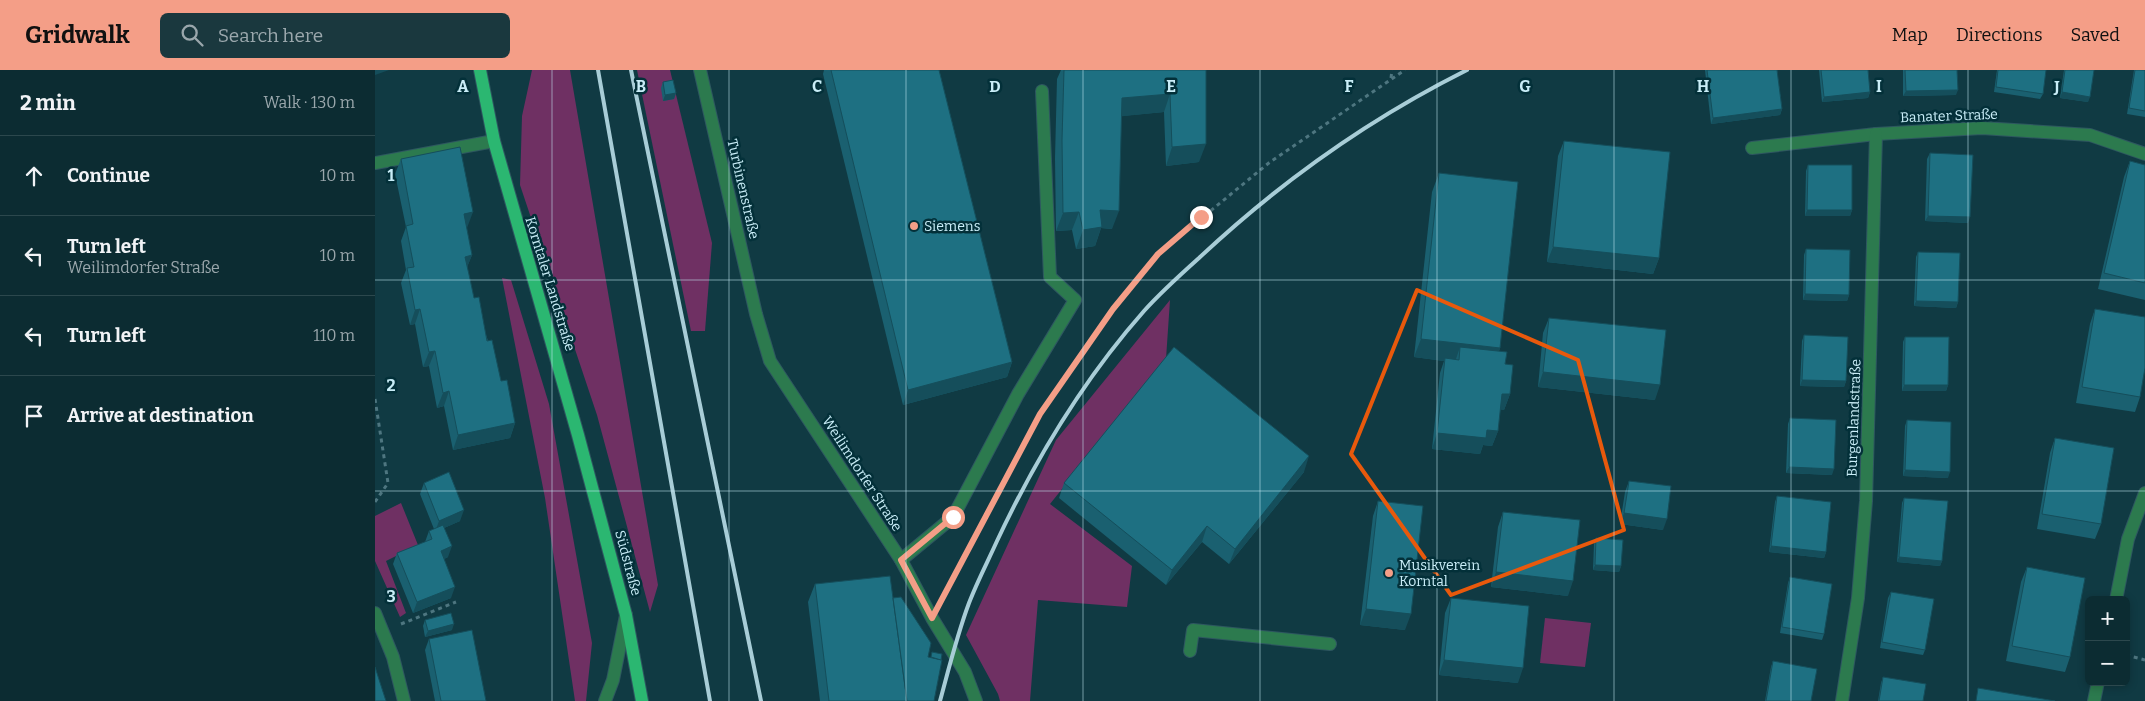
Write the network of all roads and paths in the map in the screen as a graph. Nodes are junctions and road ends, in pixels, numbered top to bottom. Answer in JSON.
{"nodes":[{"id":1,"x":480,"y":70,"type":"edge"},
{"id":2,"x":700,"y":70,"type":"edge"},
{"id":3,"x":1392,"y":70,"type":"edge"},
{"id":4,"x":1405,"y":70,"type":"edge"},
{"id":5,"x":1391,"y":79,"type":"junction"},
{"id":6,"x":1042,"y":92,"type":"dead end"},
{"id":7,"x":1876,"y":134,"type":"junction"},
{"id":8,"x":494,"y":141,"type":"junction"},
{"id":9,"x":1752,"y":148,"type":"dead end"},
{"id":10,"x":2145,"y":154,"type":"edge"},
{"id":11,"x":375,"y":163,"type":"edge"},
{"id":12,"x":756,"y":314,"type":"joint"},
{"id":13,"x":375,"y":399,"type":"edge"},
{"id":14,"x":578,"y":435,"type":"joint"},
{"id":15,"x":2145,"y":492,"type":"edge"},
{"id":16,"x":375,"y":502,"type":"edge"},
{"id":17,"x":901,"y":560,"type":"junction"},
{"id":18,"x":2117,"y":596,"type":"edge"},
{"id":19,"x":456,"y":602,"type":"edge"},
{"id":20,"x":375,"y":613,"type":"edge"},
{"id":21,"x":626,"y":615,"type":"junction"},
{"id":22,"x":932,"y":618,"type":"junction"},
{"id":23,"x":382,"y":631,"type":"junction"},
{"id":24,"x":1329,"y":644,"type":"dead end"},
{"id":25,"x":1190,"y":651,"type":"dead end"},
{"id":26,"x":2130,"y":656,"type":"edge"},
{"id":27,"x":2145,"y":660,"type":"edge"},
{"id":28,"x":2097,"y":686,"type":"edge"},
{"id":29,"x":404,"y":701,"type":"edge"},
{"id":30,"x":605,"y":701,"type":"edge"},
{"id":31,"x":642,"y":701,"type":"edge"},
{"id":32,"x":977,"y":701,"type":"edge"},
{"id":33,"x":1842,"y":701,"type":"edge"},
{"id":34,"x":2094,"y":701,"type":"edge"}],
"edges":[{"from":1,"to":8,"type":"main road","name":"Korntaler Landstraße"},
{"from":2,"to":12,"type":"street","name":"Turbinenstraße"},
{"from":3,"to":5,"type":"path"},
{"from":4,"to":5,"type":"path"},
{"from":5,"to":22,"type":"path"},
{"from":6,"to":17,"type":"street"},
{"from":7,"to":9,"type":"street","name":"Banater Straße"},
{"from":7,"to":10,"type":"street","name":"Banater Straße"},
{"from":7,"to":33,"type":"street","name":"Burgenlandstraße"},
{"from":8,"to":11,"type":"street"},
{"from":8,"to":14,"type":"main road","name":"Korntaler Landstraße"},
{"from":12,"to":17,"type":"street","name":"Weilimdorfer Straße"},
{"from":13,"to":16,"type":"path"},
{"from":14,"to":21,"type":"main road","name":"Südstraße"},
{"from":15,"to":18,"type":"street"},
{"from":17,"to":22,"type":"street","name":"Weilimdorfer Straße"},
{"from":19,"to":23,"type":"path"},
{"from":20,"to":23,"type":"street"},
{"from":21,"to":30,"type":"street"},
{"from":21,"to":31,"type":"main road","name":"Südstraße"},
{"from":22,"to":32,"type":"street","name":"Weilimdorfer Straße"},
{"from":23,"to":29,"type":"street"},
{"from":24,"to":25,"type":"street"},
{"from":26,"to":27,"type":"path"},
{"from":28,"to":34,"type":"street"}]}
